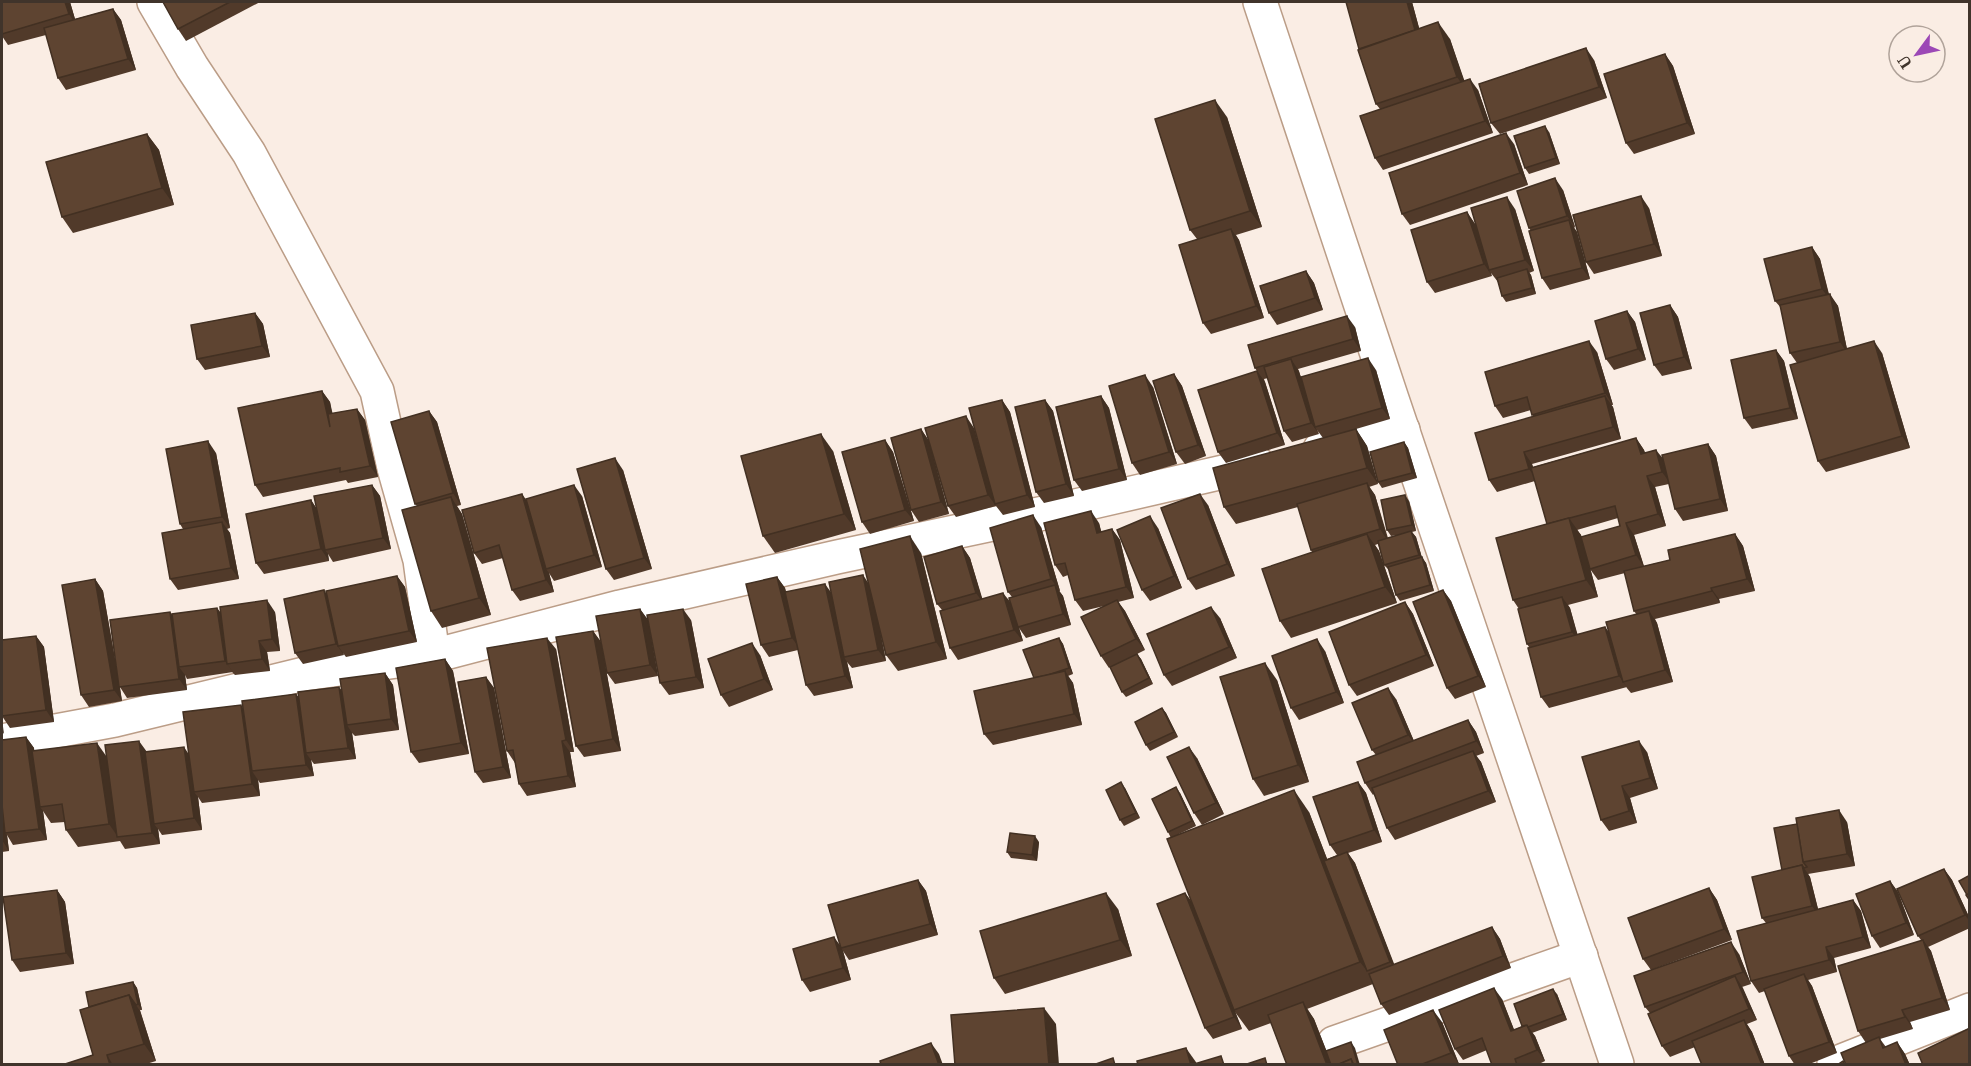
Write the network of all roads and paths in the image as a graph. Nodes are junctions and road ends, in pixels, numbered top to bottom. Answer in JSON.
{"nodes":[{"id":1,"x":154,"y":2,"type":"edge"},
{"id":2,"x":1260,"y":2,"type":"edge"},
{"id":3,"x":1403,"y":430,"type":"junction"},
{"id":4,"x":433,"y":656,"type":"junction"},
{"id":5,"x":2,"y":741,"type":"edge"},
{"id":6,"x":1581,"y":956,"type":"junction"},
{"id":7,"x":1970,"y":1010,"type":"edge"},
{"id":8,"x":1334,"y":1043,"type":"dead end"},
{"id":9,"x":1617,"y":1065,"type":"edge"},
{"id":10,"x":1834,"y":1065,"type":"edge"}],
"edges":[{"from":1,"to":4,"type":"street"},
{"from":2,"to":3,"type":"street"},
{"from":3,"to":4,"type":"street"},
{"from":3,"to":6,"type":"street"},
{"from":4,"to":5,"type":"street"},
{"from":6,"to":8,"type":"street"},
{"from":6,"to":9,"type":"street"},
{"from":7,"to":10,"type":"street"}]}
